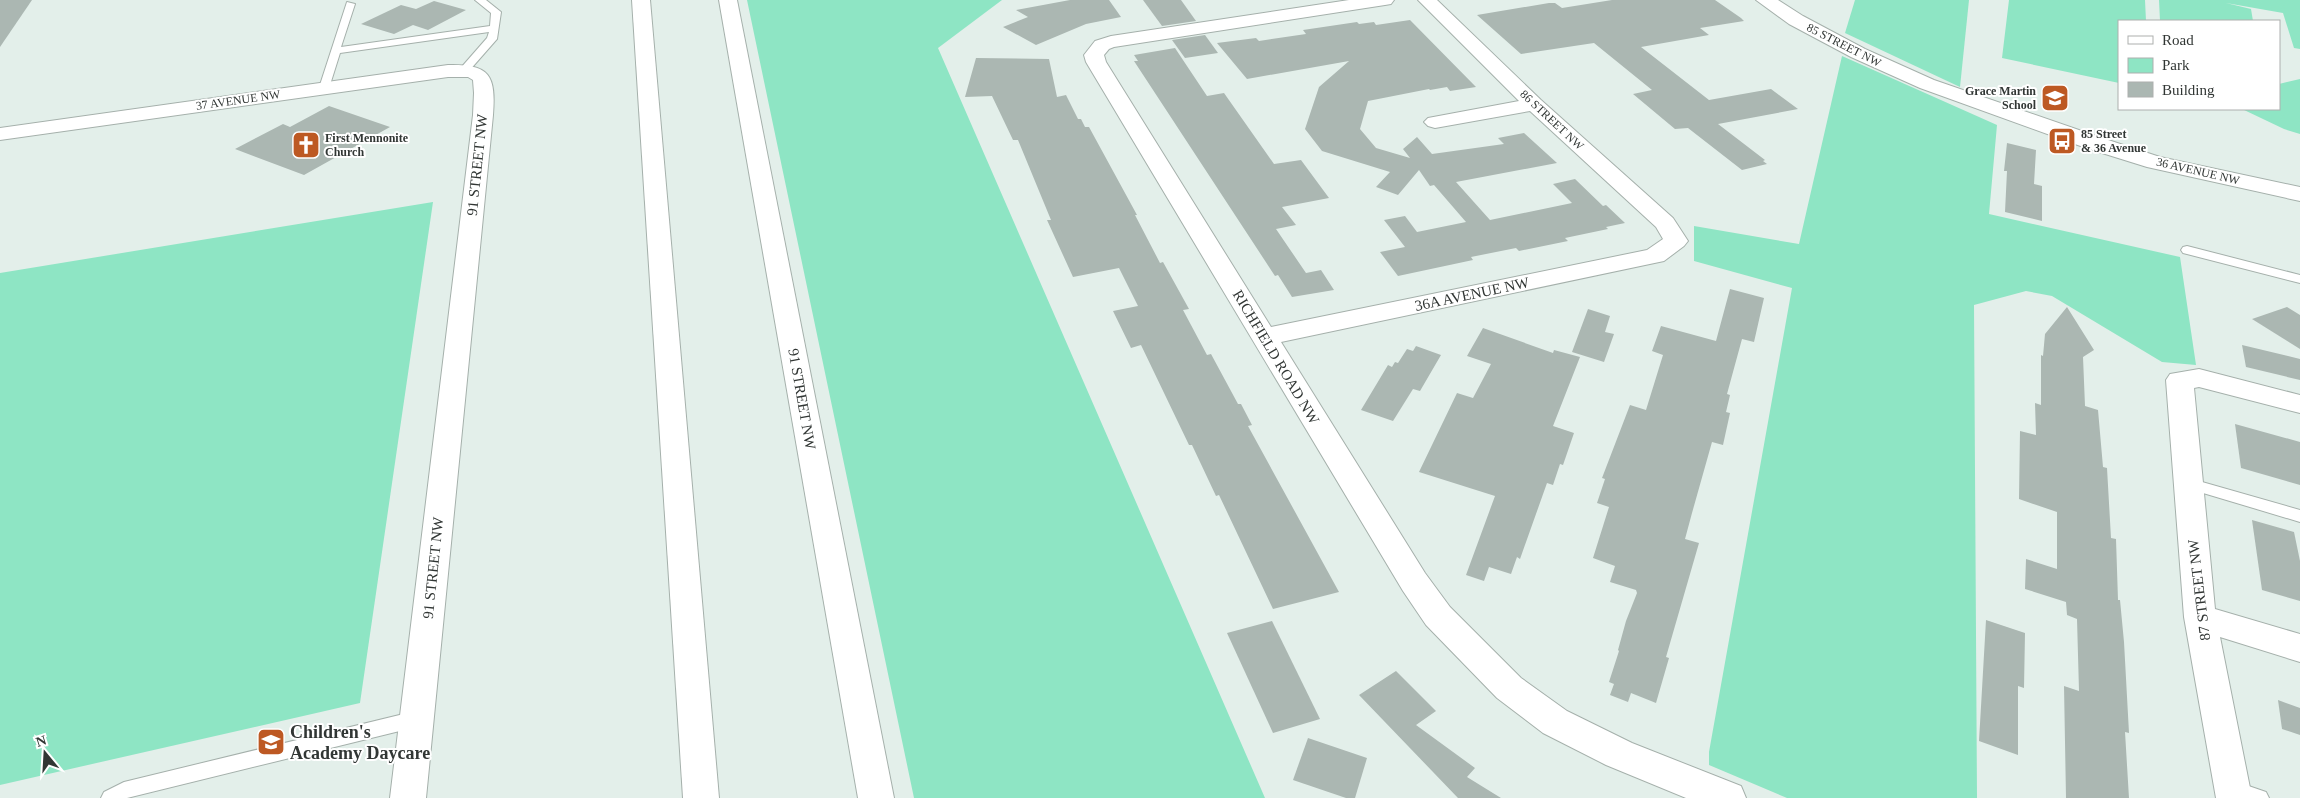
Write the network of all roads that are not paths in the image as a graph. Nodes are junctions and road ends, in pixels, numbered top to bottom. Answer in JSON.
{"nodes":[{"id":1,"x":480,"y":0,"type":"edge"},
{"id":2,"x":641,"y":0,"type":"edge"},
{"id":3,"x":728,"y":0,"type":"edge"},
{"id":4,"x":1385,"y":0,"type":"edge"},
{"id":5,"x":1427,"y":0,"type":"edge"},
{"id":6,"x":1765,"y":0,"type":"edge"},
{"id":7,"x":350,"y":4,"type":"dead end"},
{"id":8,"x":494,"y":28,"type":"junction"},
{"id":9,"x":336,"y":51,"type":"junction"},
{"id":10,"x":470,"y":71,"type":"junction"},
{"id":11,"x":1927,"y":84,"type":"joint"},
{"id":12,"x":324,"y":88,"type":"junction"},
{"id":13,"x":1534,"y":104,"type":"junction"},
{"id":14,"x":1435,"y":122,"type":"dead end"},
{"id":15,"x":0,"y":134,"type":"edge"},
{"id":16,"x":2300,"y":194,"type":"edge"},
{"id":17,"x":1676,"y":241,"type":"joint"},
{"id":18,"x":2187,"y":250,"type":"dead end"},
{"id":19,"x":2300,"y":279,"type":"edge"},
{"id":20,"x":1264,"y":337,"type":"junction"},
{"id":21,"x":2300,"y":404,"type":"edge"},
{"id":22,"x":2188,"y":483,"type":"junction"},
{"id":23,"x":2300,"y":516,"type":"edge"},
{"id":24,"x":2200,"y":617,"type":"junction"},
{"id":25,"x":2300,"y":648,"type":"edge"},
{"id":26,"x":417,"y":719,"type":"junction"},
{"id":27,"x":2243,"y":795,"type":"edge"},
{"id":28,"x":110,"y":798,"type":"edge"},
{"id":29,"x":408,"y":798,"type":"edge"},
{"id":30,"x":701,"y":798,"type":"edge"},
{"id":31,"x":876,"y":798,"type":"edge"},
{"id":32,"x":1728,"y":798,"type":"edge"}],
"edges":[{"from":1,"to":8,"type":"lane"},
{"from":2,"to":30,"type":"street"},
{"from":3,"to":31,"type":"street","name":"91 STREET NW"},
{"from":4,"to":20,"type":"street","name":"RICHFIELD ROAD NW"},
{"from":5,"to":13,"type":"street","name":"86 STREET NW"},
{"from":6,"to":11,"type":"street","name":"85 STREET NW"},
{"from":7,"to":9,"type":"lane"},
{"from":8,"to":9,"type":"lane"},
{"from":8,"to":10,"type":"lane"},
{"from":9,"to":12,"type":"lane"},
{"from":10,"to":12,"type":"street","name":"37 AVENUE NW"},
{"from":10,"to":26,"type":"street","name":"91 STREET NW"},
{"from":11,"to":16,"type":"street","name":"36 AVENUE NW"},
{"from":12,"to":15,"type":"street","name":"37 AVENUE NW"},
{"from":13,"to":14,"type":"street"},
{"from":13,"to":17,"type":"street","name":"86 STREET NW"},
{"from":17,"to":20,"type":"street","name":"36A AVENUE NW"},
{"from":18,"to":19,"type":"lane"},
{"from":20,"to":32,"type":"street","name":"RICHFIELD ROAD NW"},
{"from":21,"to":22,"type":"street","name":"87 STREET NW"},
{"from":22,"to":23,"type":"lane"},
{"from":22,"to":24,"type":"street","name":"87 STREET NW"},
{"from":24,"to":25,"type":"street"},
{"from":24,"to":27,"type":"street","name":"87 STREET NW"},
{"from":26,"to":28,"type":"lane"},
{"from":26,"to":29,"type":"street","name":"91 STREET NW"}]}
